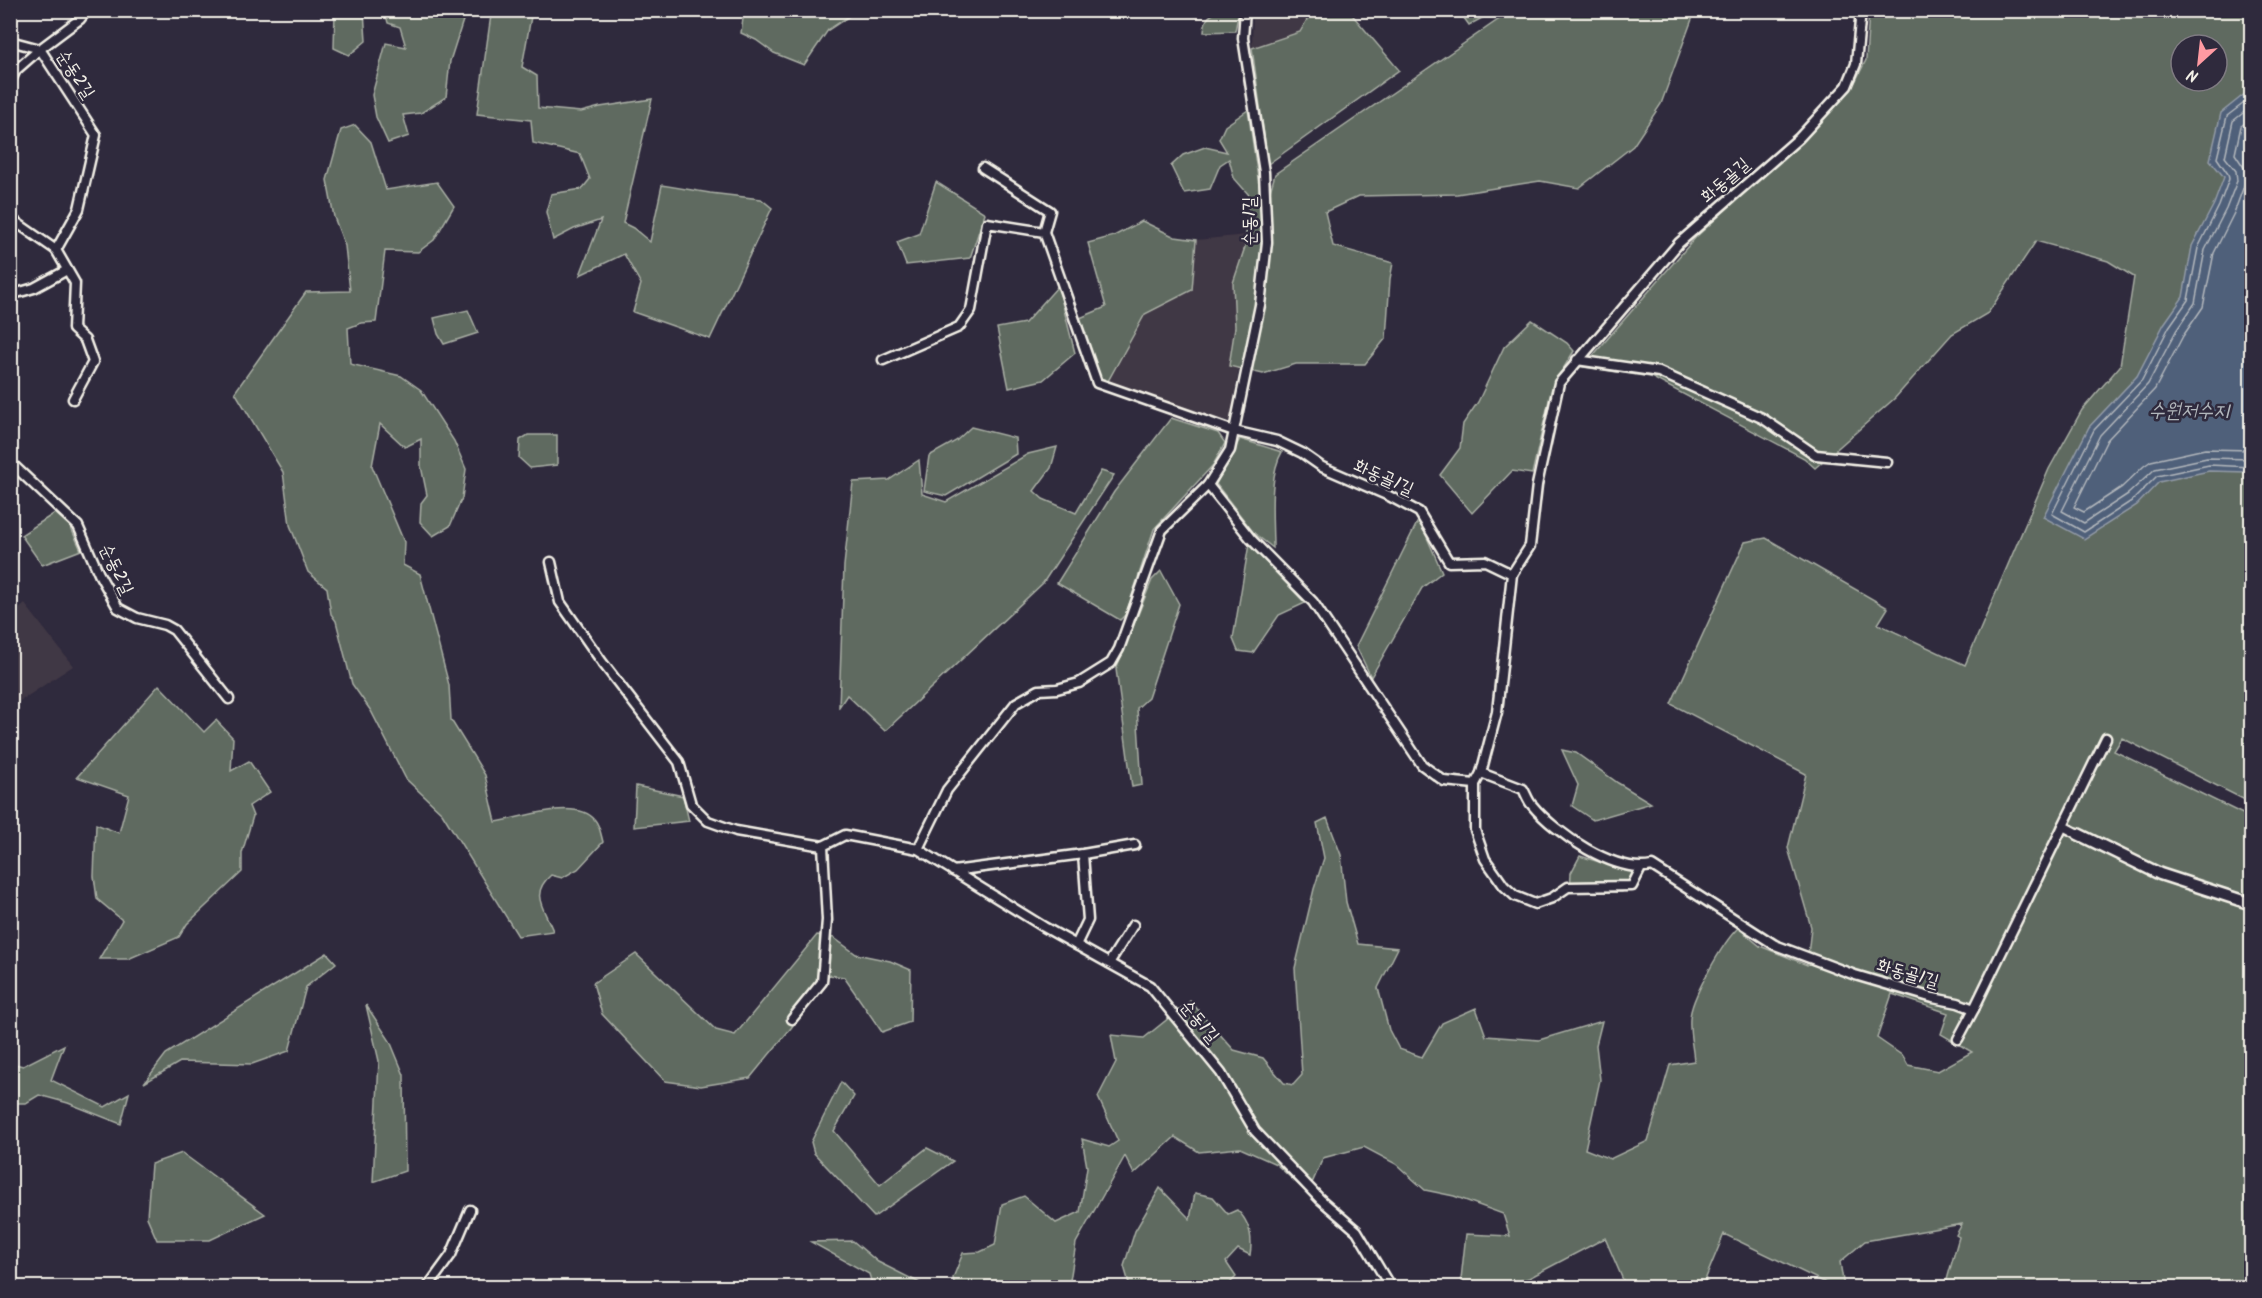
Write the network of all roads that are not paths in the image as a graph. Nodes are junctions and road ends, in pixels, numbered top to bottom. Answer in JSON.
{"nodes":[{"id":1,"x":87,"y":10,"type":"edge"},
{"id":2,"x":1245,"y":10,"type":"edge"},
{"id":3,"x":1861,"y":10,"type":"edge"},
{"id":4,"x":10,"y":41,"type":"edge"},
{"id":5,"x":40,"y":49,"type":"junction"},
{"id":6,"x":10,"y":82,"type":"edge"},
{"id":7,"x":983,"y":168,"type":"dead end"},
{"id":8,"x":10,"y":219,"type":"edge"},
{"id":9,"x":1044,"y":232,"type":"junction"},
{"id":10,"x":56,"y":250,"type":"junction"},
{"id":11,"x":68,"y":270,"type":"junction"},
{"id":12,"x":10,"y":294,"type":"edge"},
{"id":13,"x":883,"y":360,"type":"dead end"},
{"id":14,"x":1577,"y":360,"type":"junction"},
{"id":15,"x":74,"y":399,"type":"dead end"},
{"id":16,"x":1234,"y":431,"type":"junction"},
{"id":17,"x":10,"y":462,"type":"edge"},
{"id":18,"x":1887,"y":462,"type":"dead end"},
{"id":19,"x":1208,"y":485,"type":"junction"},
{"id":20,"x":551,"y":562,"type":"dead end"},
{"id":21,"x":1512,"y":574,"type":"junction"},
{"id":22,"x":229,"y":699,"type":"dead end"},
{"id":23,"x":2106,"y":738,"type":"dead end"},
{"id":24,"x":1481,"y":773,"type":"junction"},
{"id":25,"x":1474,"y":784,"type":"junction"},
{"id":26,"x":2063,"y":826,"type":"junction"},
{"id":27,"x":2078,"y":834,"type":"joint"},
{"id":28,"x":1135,"y":845,"type":"dead end"},
{"id":29,"x":823,"y":846,"type":"junction"},
{"id":30,"x":918,"y":849,"type":"junction"},
{"id":31,"x":1083,"y":855,"type":"junction"},
{"id":32,"x":1641,"y":868,"type":"junction"},
{"id":33,"x":953,"y":870,"type":"junction"},
{"id":34,"x":2252,"y":904,"type":"edge"},
{"id":35,"x":1133,"y":925,"type":"dead end"},
{"id":36,"x":1076,"y":945,"type":"junction"},
{"id":37,"x":1109,"y":963,"type":"junction"},
{"id":38,"x":1974,"y":1009,"type":"junction"},
{"id":39,"x":792,"y":1019,"type":"dead end"},
{"id":40,"x":1958,"y":1039,"type":"dead end"},
{"id":41,"x":470,"y":1210,"type":"dead end"},
{"id":42,"x":427,"y":1287,"type":"edge"},
{"id":43,"x":1391,"y":1287,"type":"edge"}],
"edges":[{"from":1,"to":5,"type":"street","name":"순동2길"},
{"from":2,"to":16,"type":"street","name":"순동1길"},
{"from":3,"to":14,"type":"street","name":"화동골길"},
{"from":4,"to":5,"type":"street","name":"순동2길"},
{"from":5,"to":6,"type":"street","name":"순동2길"},
{"from":5,"to":10,"type":"street","name":"순동2길"},
{"from":7,"to":9,"type":"street"},
{"from":8,"to":10,"type":"street"},
{"from":9,"to":13,"type":"street"},
{"from":9,"to":16,"type":"street"},
{"from":10,"to":11,"type":"street"},
{"from":11,"to":12,"type":"street"},
{"from":11,"to":15,"type":"street"},
{"from":14,"to":18,"type":"street"},
{"from":14,"to":21,"type":"street","name":"화동골길"},
{"from":16,"to":19,"type":"street","name":"순동1길"},
{"from":16,"to":21,"type":"street","name":"화동골1길"},
{"from":17,"to":22,"type":"street","name":"순동2길"},
{"from":19,"to":25,"type":"street"},
{"from":19,"to":30,"type":"street","name":"순동1길"},
{"from":20,"to":29,"type":"street"},
{"from":21,"to":24,"type":"street"},
{"from":23,"to":26,"type":"street"},
{"from":24,"to":25,"type":"street"},
{"from":24,"to":32,"type":"street","name":"화동골1길"},
{"from":25,"to":32,"type":"street"},
{"from":26,"to":27,"type":"street"},
{"from":26,"to":38,"type":"street"},
{"from":27,"to":34,"type":"street"},
{"from":28,"to":31,"type":"street"},
{"from":29,"to":30,"type":"street","name":"순동1길"},
{"from":29,"to":39,"type":"street"},
{"from":30,"to":33,"type":"street","name":"순동1길"},
{"from":31,"to":33,"type":"street"},
{"from":31,"to":36,"type":"street"},
{"from":32,"to":38,"type":"street","name":"화동골1길"},
{"from":33,"to":36,"type":"street","name":"순동1길"},
{"from":35,"to":37,"type":"street"},
{"from":36,"to":37,"type":"street","name":"순동1길"},
{"from":37,"to":43,"type":"street","name":"순동1길"},
{"from":38,"to":40,"type":"street"},
{"from":41,"to":42,"type":"street"}]}
